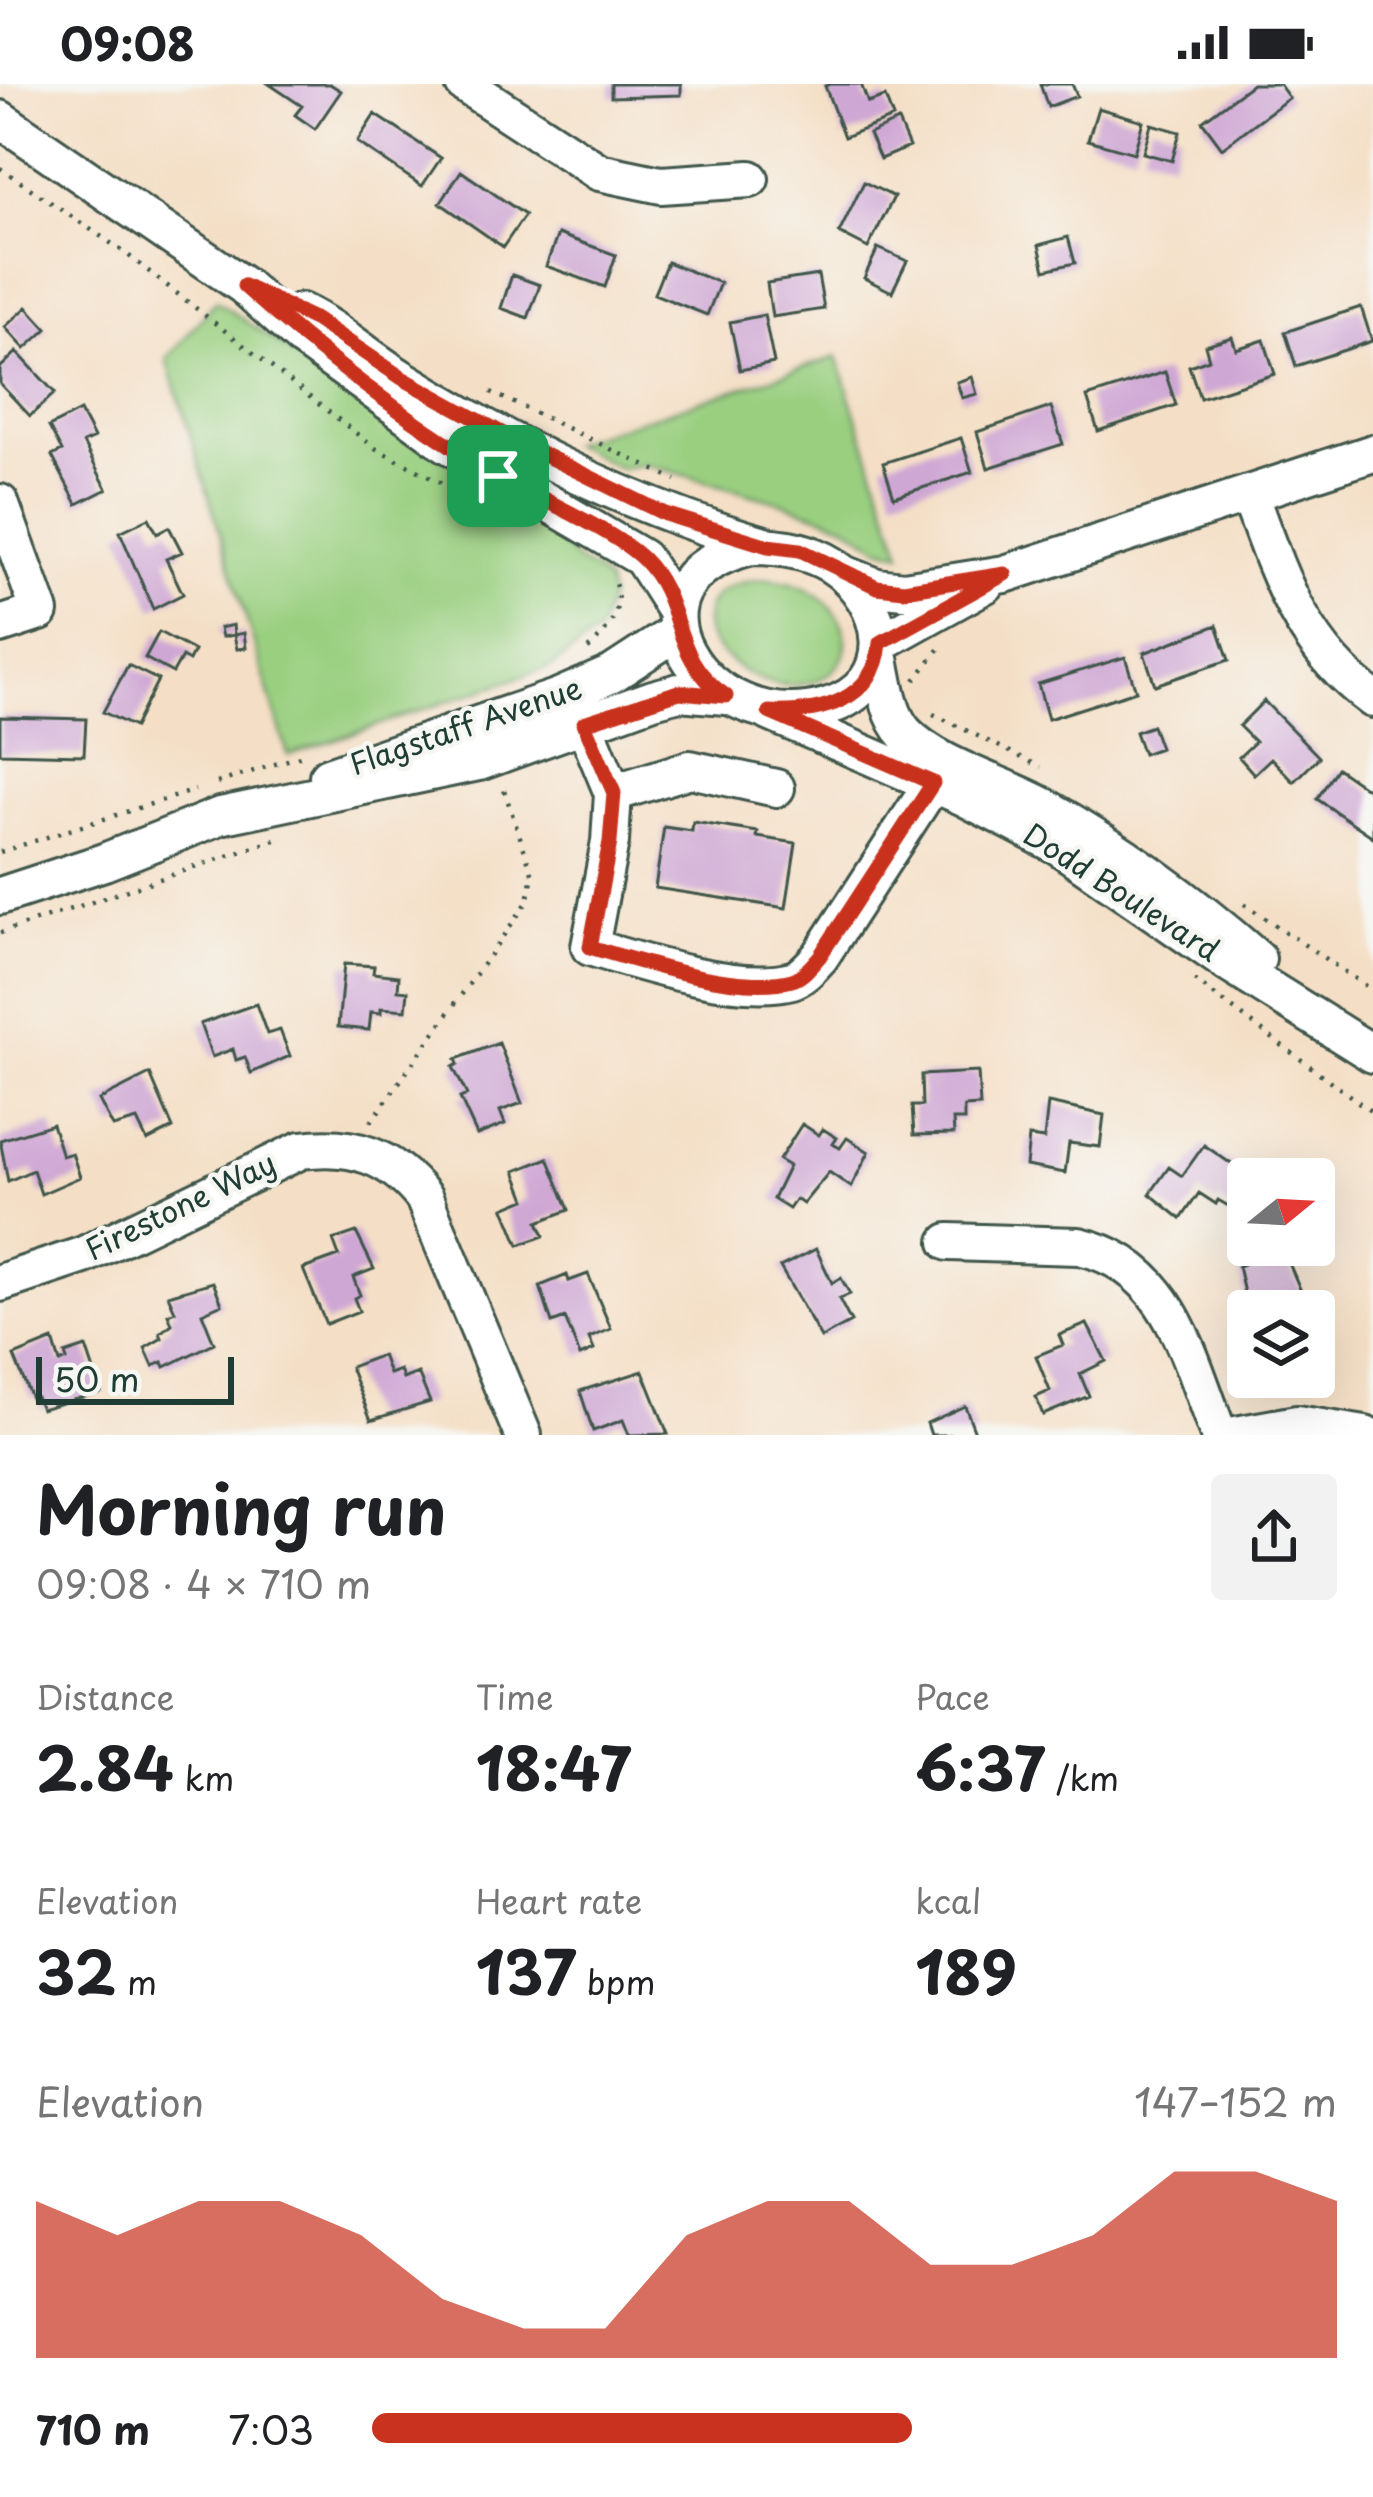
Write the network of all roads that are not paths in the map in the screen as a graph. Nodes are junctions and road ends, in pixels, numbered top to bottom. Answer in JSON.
{"nodes":[{"id":1,"x":464,"y":84,"type":"edge"},
{"id":2,"x":0,"y":119,"type":"edge"},
{"id":3,"x":750,"y":179,"type":"dead end"},
{"id":4,"x":244,"y":286,"type":"junction"},
{"id":5,"x":1373,"y":453,"type":"edge"},
{"id":6,"x":1249,"y":494,"type":"junction"},
{"id":7,"x":0,"y":503,"type":"edge"},
{"id":8,"x":768,"y":546,"type":"junction"},
{"id":9,"x":844,"y":574,"type":"junction"},
{"id":10,"x":1005,"y":574,"type":"junction"},
{"id":11,"x":677,"y":621,"type":"junction"},
{"id":12,"x":0,"y":625,"type":"edge"},
{"id":13,"x":879,"y":649,"type":"junction"},
{"id":14,"x":726,"y":696,"type":"junction"},
{"id":15,"x":1373,"y":699,"type":"edge"},
{"id":16,"x":769,"y":712,"type":"junction"},
{"id":17,"x":584,"y":723,"type":"junction"},
{"id":18,"x":933,"y":783,"type":"junction"},
{"id":19,"x":776,"y":788,"type":"dead end"},
{"id":20,"x":614,"y":793,"type":"junction"},
{"id":21,"x":247,"y":809,"type":"junction"},
{"id":22,"x":0,"y":896,"type":"edge"},
{"id":23,"x":1336,"y":1029,"type":"junction"},
{"id":24,"x":1373,"y":1054,"type":"edge"},
{"id":25,"x":949,"y":1242,"type":"dead end"},
{"id":26,"x":0,"y":1283,"type":"edge"},
{"id":27,"x":523,"y":1435,"type":"edge"},
{"id":28,"x":1219,"y":1435,"type":"edge"},
{"id":29,"x":1236,"y":1435,"type":"edge"},
{"id":30,"x":1365,"y":1435,"type":"edge"}],
"edges":[{"from":1,"to":3,"type":"street"},
{"from":2,"to":4,"type":"street"},
{"from":4,"to":8,"type":"street"},
{"from":4,"to":11,"type":"street"},
{"from":5,"to":6,"type":"street"},
{"from":6,"to":10,"type":"street"},
{"from":6,"to":15,"type":"street"},
{"from":7,"to":12,"type":"street"},
{"from":8,"to":9,"type":"street"},
{"from":8,"to":11,"type":"street"},
{"from":9,"to":10,"type":"street"},
{"from":9,"to":13,"type":"street"},
{"from":10,"to":13,"type":"street"},
{"from":11,"to":14,"type":"street"},
{"from":11,"to":21,"type":"street","name":"Flagstaff Avenue"},
{"from":13,"to":16,"type":"street"},
{"from":13,"to":23,"type":"street","name":"Dodd Boulevard"},
{"from":14,"to":16,"type":"street"},
{"from":14,"to":17,"type":"street","name":"Flagstaff Avenue"},
{"from":16,"to":18,"type":"street","name":"Dodd Boulevard"},
{"from":17,"to":20,"type":"street"},
{"from":17,"to":21,"type":"street","name":"Flagstaff Avenue"},
{"from":18,"to":20,"type":"street"},
{"from":18,"to":23,"type":"street","name":"Dodd Boulevard"},
{"from":19,"to":20,"type":"street"},
{"from":21,"to":22,"type":"street","name":"Flagstaff Avenue"},
{"from":23,"to":24,"type":"street","name":"Dodd Boulevard"},
{"from":25,"to":28,"type":"street"},
{"from":26,"to":27,"type":"street","name":"Firestone Way"},
{"from":29,"to":30,"type":"street"}]}
